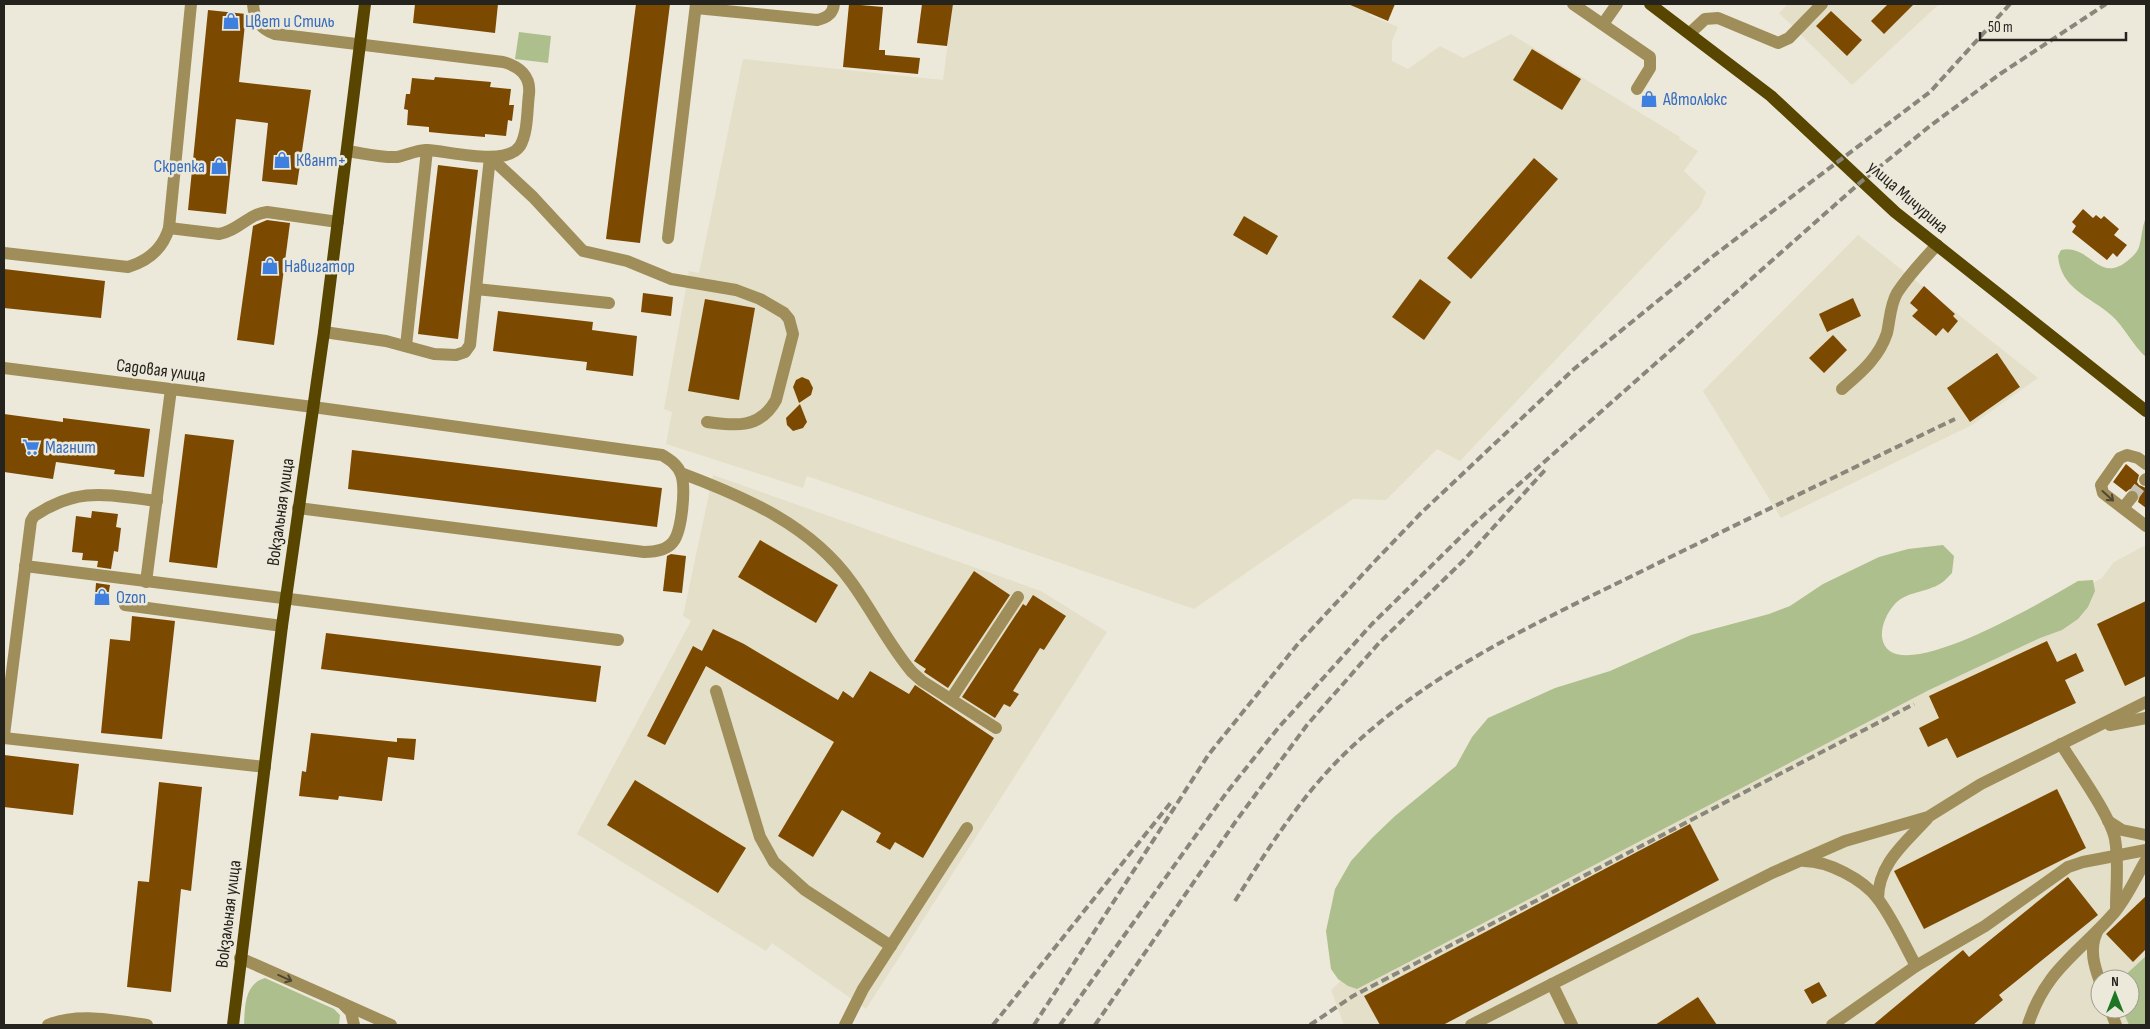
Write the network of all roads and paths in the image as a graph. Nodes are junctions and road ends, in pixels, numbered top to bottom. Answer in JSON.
{"nodes":[{"id":1,"x":191,"y":4,"type":"edge"},
{"id":2,"x":253,"y":4,"type":"edge"},
{"id":3,"x":364,"y":4,"type":"edge"},
{"id":4,"x":834,"y":4,"type":"edge"},
{"id":5,"x":1573,"y":4,"type":"edge"},
{"id":6,"x":1618,"y":4,"type":"edge"},
{"id":7,"x":1650,"y":4,"type":"edge"},
{"id":8,"x":1822,"y":4,"type":"edge"},
{"id":9,"x":696,"y":6,"type":"edge"},
{"id":10,"x":1603,"y":24,"type":"junction"},
{"id":11,"x":1690,"y":33,"type":"junction"},
{"id":12,"x":360,"y":44,"type":"junction"},
{"id":13,"x":1637,"y":89,"type":"dead end"},
{"id":14,"x":427,"y":150,"type":"junction"},
{"id":15,"x":347,"y":151,"type":"junction"},
{"id":16,"x":490,"y":157,"type":"junction"},
{"id":17,"x":338,"y":222,"type":"junction"},
{"id":18,"x":169,"y":228,"type":"junction"},
{"id":19,"x":668,"y":238,"type":"dead end"},
{"id":20,"x":1937,"y":245,"type":"junction"},
{"id":21,"x":4,"y":253,"type":"edge"},
{"id":22,"x":476,"y":289,"type":"junction"},
{"id":23,"x":609,"y":303,"type":"dead end"},
{"id":24,"x":324,"y":332,"type":"junction"},
{"id":25,"x":406,"y":346,"type":"junction"},
{"id":26,"x":4,"y":368,"type":"edge"},
{"id":27,"x":171,"y":389,"type":"junction"},
{"id":28,"x":1842,"y":389,"type":"dead end"},
{"id":29,"x":313,"y":407,"type":"junction"},
{"id":30,"x":2146,"y":412,"type":"edge"},
{"id":31,"x":707,"y":422,"type":"dead end"},
{"id":32,"x":2146,"y":464,"type":"edge"},
{"id":33,"x":681,"y":473,"type":"junction"},
{"id":34,"x":2132,"y":497,"type":"tunnel mouth"},
{"id":35,"x":157,"y":501,"type":"junction"},
{"id":36,"x":298,"y":508,"type":"junction"},
{"id":37,"x":2122,"y":508,"type":"junction"},
{"id":38,"x":2146,"y":526,"type":"edge"},
{"id":39,"x":25,"y":566,"type":"junction"},
{"id":40,"x":146,"y":582,"type":"junction"},
{"id":41,"x":1018,"y":597,"type":"dead end"},
{"id":42,"x":286,"y":598,"type":"junction"},
{"id":43,"x":126,"y":605,"type":"dead end"},
{"id":44,"x":282,"y":626,"type":"junction"},
{"id":45,"x":618,"y":640,"type":"dead end"},
{"id":46,"x":716,"y":691,"type":"dead end"},
{"id":47,"x":951,"y":699,"type":"junction"},
{"id":48,"x":2146,"y":702,"type":"edge"},
{"id":49,"x":2146,"y":718,"type":"edge"},
{"id":50,"x":996,"y":728,"type":"dead end"},
{"id":51,"x":2093,"y":728,"type":"junction"},
{"id":52,"x":4,"y":736,"type":"edge"},
{"id":53,"x":2061,"y":744,"type":"junction"},
{"id":54,"x":265,"y":767,"type":"junction"},
{"id":55,"x":1928,"y":818,"type":"junction"},
{"id":56,"x":2108,"y":821,"type":"junction"},
{"id":57,"x":967,"y":828,"type":"dead end"},
{"id":58,"x":2146,"y":834,"type":"edge"},
{"id":59,"x":2146,"y":850,"type":"edge"},
{"id":60,"x":2117,"y":855,"type":"junction"},
{"id":61,"x":2146,"y":860,"type":"edge"},
{"id":62,"x":1799,"y":861,"type":"junction"},
{"id":63,"x":1878,"y":899,"type":"junction"},
{"id":64,"x":2116,"y":911,"type":"junction"},
{"id":65,"x":2098,"y":930,"type":"junction"},
{"id":66,"x":891,"y":946,"type":"junction"},
{"id":67,"x":240,"y":958,"type":"junction"},
{"id":68,"x":1916,"y":966,"type":"junction"},
{"id":69,"x":2097,"y":969,"type":"edge"},
{"id":70,"x":1552,"y":984,"type":"junction"},
{"id":71,"x":342,"y":1002,"type":"junction"},
{"id":72,"x":48,"y":1025,"type":"edge"},
{"id":73,"x":147,"y":1025,"type":"edge"},
{"id":74,"x":233,"y":1025,"type":"edge"},
{"id":75,"x":354,"y":1025,"type":"edge"},
{"id":76,"x":391,"y":1025,"type":"edge"},
{"id":77,"x":845,"y":1025,"type":"edge"},
{"id":78,"x":1472,"y":1025,"type":"edge"},
{"id":79,"x":1572,"y":1025,"type":"edge"},
{"id":80,"x":1832,"y":1025,"type":"edge"},
{"id":81,"x":2028,"y":1025,"type":"edge"}],
"edges":[{"from":1,"to":18,"type":"street"},
{"from":2,"to":12,"type":"street"},
{"from":3,"to":12,"type":"main road","name":"Вокзальная улица"},
{"from":4,"to":9,"type":"street"},
{"from":5,"to":10,"type":"street"},
{"from":6,"to":10,"type":"street"},
{"from":7,"to":11,"type":"main road","name":"улица Мичурина"},
{"from":8,"to":11,"type":"street"},
{"from":9,"to":19,"type":"street"},
{"from":10,"to":13,"type":"street"},
{"from":11,"to":20,"type":"main road","name":"улица Мичурина"},
{"from":12,"to":15,"type":"main road","name":"Вокзальная улица"},
{"from":12,"to":16,"type":"street"},
{"from":14,"to":15,"type":"street"},
{"from":14,"to":16,"type":"street"},
{"from":14,"to":25,"type":"street"},
{"from":15,"to":17,"type":"main road","name":"Вокзальная улица"},
{"from":16,"to":22,"type":"street"},
{"from":16,"to":31,"type":"street"},
{"from":17,"to":18,"type":"street"},
{"from":17,"to":24,"type":"main road","name":"Вокзальная улица"},
{"from":18,"to":21,"type":"street"},
{"from":20,"to":28,"type":"street"},
{"from":20,"to":30,"type":"main road","name":"улица Мичурина"},
{"from":22,"to":23,"type":"street"},
{"from":22,"to":25,"type":"street"},
{"from":24,"to":25,"type":"street"},
{"from":24,"to":29,"type":"main road","name":"Вокзальная улица"},
{"from":26,"to":27,"type":"street","name":"Садовая улица"},
{"from":27,"to":29,"type":"street","name":"Садовая улица"},
{"from":27,"to":35,"type":"street"},
{"from":29,"to":33,"type":"street","name":"Садовая улица"},
{"from":29,"to":36,"type":"main road","name":"Вокзальная улица"},
{"from":32,"to":37,"type":"street","one_way":true},
{"from":33,"to":36,"type":"street"},
{"from":33,"to":47,"type":"street"},
{"from":34,"to":37,"type":"street"},
{"from":35,"to":39,"type":"street"},
{"from":35,"to":40,"type":"street"},
{"from":36,"to":42,"type":"main road","name":"Вокзальная улица"},
{"from":37,"to":38,"type":"street"},
{"from":39,"to":40,"type":"street"},
{"from":39,"to":52,"type":"street"},
{"from":40,"to":42,"type":"street"},
{"from":41,"to":47,"type":"street"},
{"from":42,"to":44,"type":"main road","name":"Вокзальная улица"},
{"from":42,"to":45,"type":"street"},
{"from":43,"to":44,"type":"street"},
{"from":44,"to":54,"type":"main road","name":"Вокзальная улица"},
{"from":46,"to":66,"type":"street"},
{"from":47,"to":50,"type":"street"},
{"from":48,"to":51,"type":"street"},
{"from":49,"to":51,"type":"street"},
{"from":51,"to":53,"type":"street"},
{"from":52,"to":54,"type":"street"},
{"from":53,"to":55,"type":"street"},
{"from":53,"to":56,"type":"street"},
{"from":54,"to":67,"type":"main road","name":"Вокзальная улица"},
{"from":55,"to":62,"type":"street"},
{"from":55,"to":63,"type":"street"},
{"from":56,"to":58,"type":"street"},
{"from":56,"to":60,"type":"street"},
{"from":57,"to":66,"type":"street"},
{"from":59,"to":60,"type":"street"},
{"from":60,"to":64,"type":"street"},
{"from":60,"to":68,"type":"street"},
{"from":61,"to":64,"type":"street"},
{"from":62,"to":63,"type":"street"},
{"from":62,"to":70,"type":"street"},
{"from":63,"to":68,"type":"street"},
{"from":64,"to":65,"type":"street"},
{"from":65,"to":69,"type":"street"},
{"from":65,"to":81,"type":"street"},
{"from":66,"to":77,"type":"street"},
{"from":67,"to":71,"type":"street","one_way":true},
{"from":67,"to":74,"type":"main road","name":"Вокзальная улица"},
{"from":68,"to":80,"type":"street"},
{"from":70,"to":78,"type":"street"},
{"from":70,"to":79,"type":"street"},
{"from":71,"to":75,"type":"street"},
{"from":71,"to":76,"type":"street"},
{"from":72,"to":73,"type":"street"}]}
